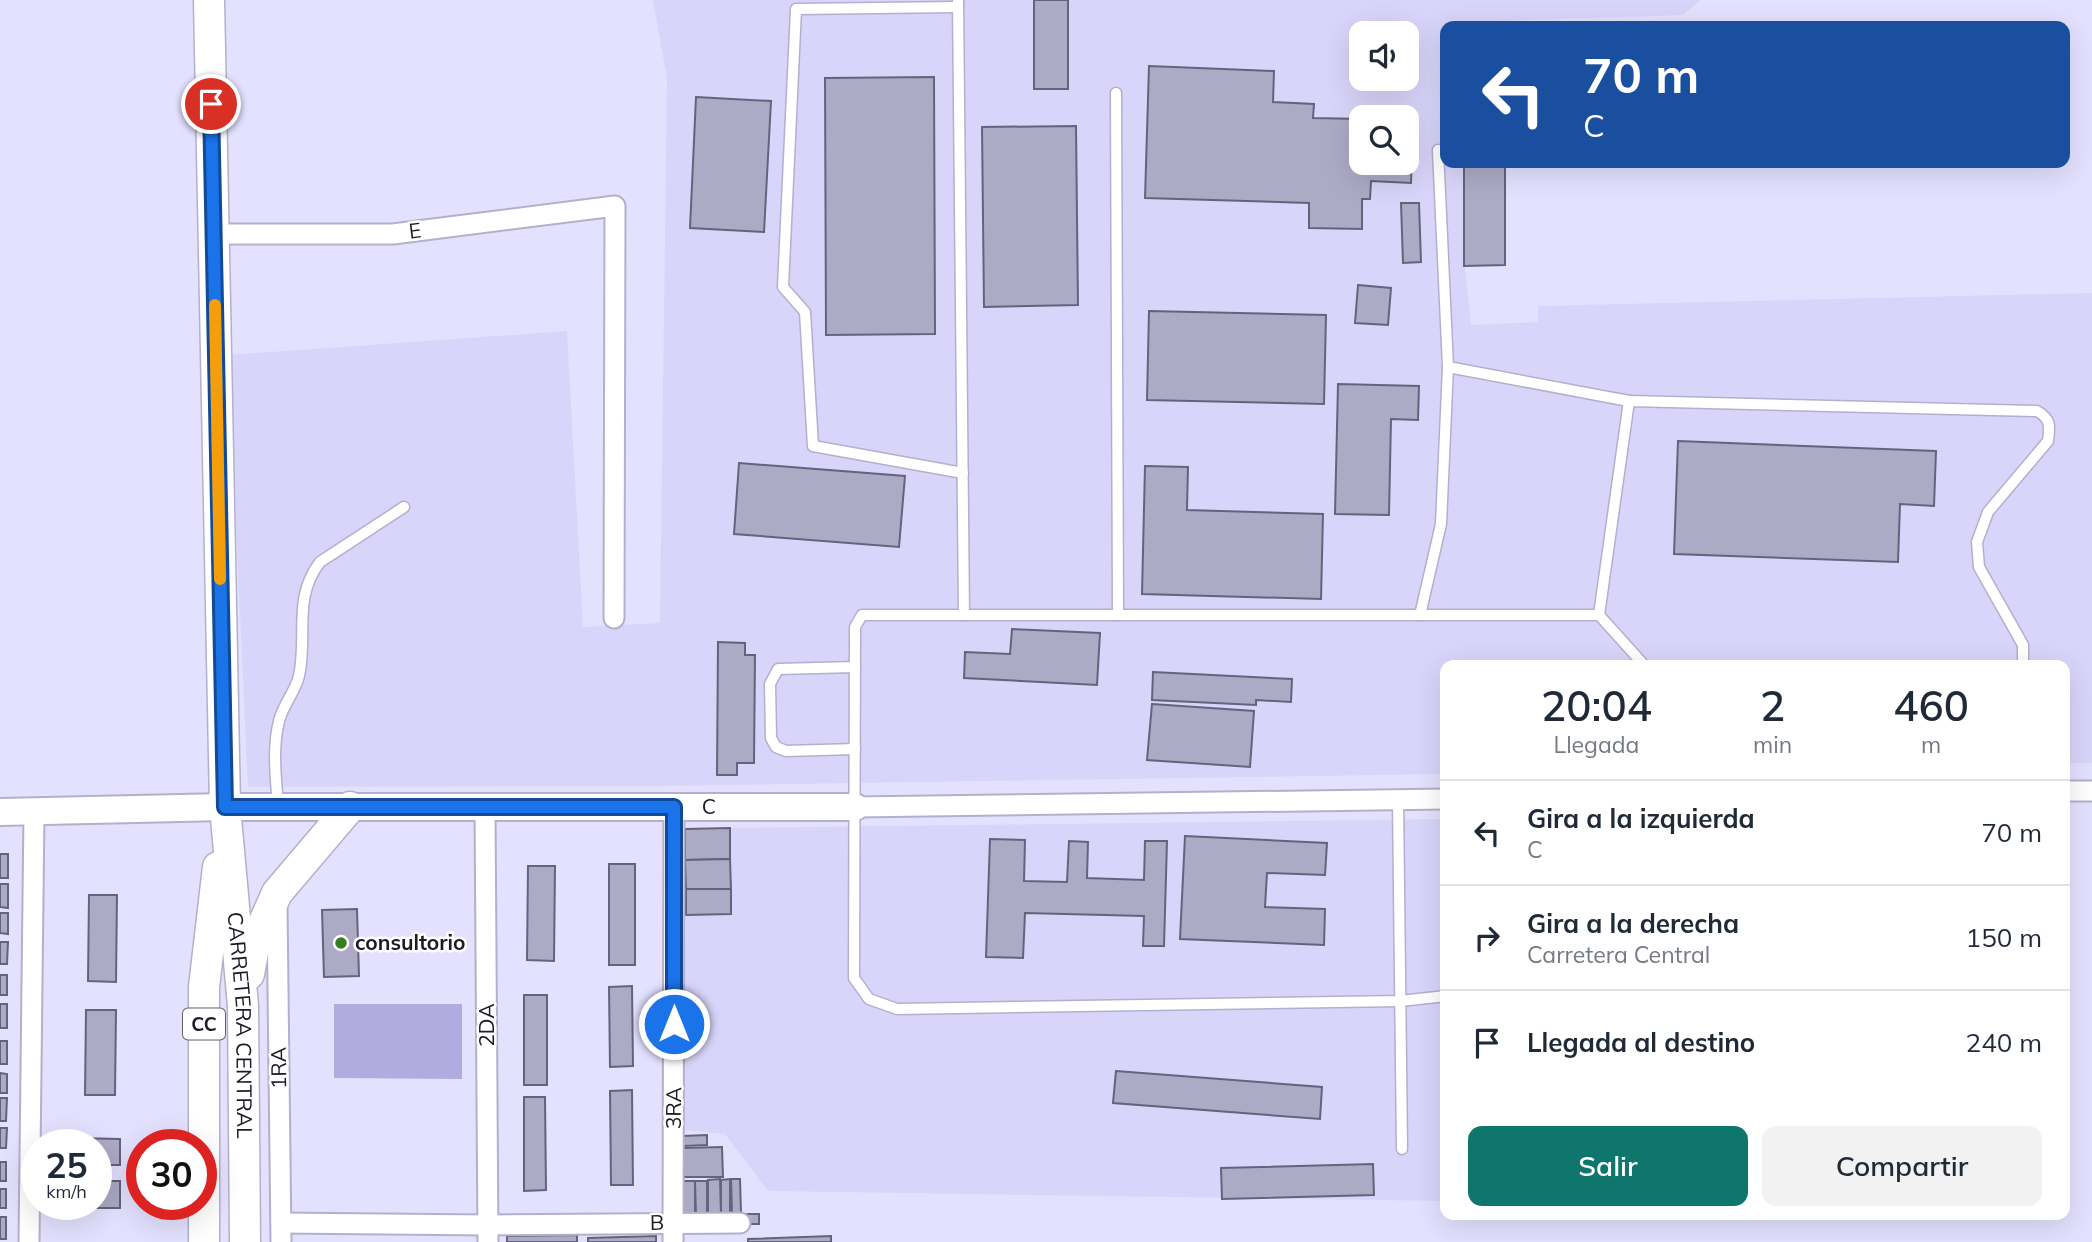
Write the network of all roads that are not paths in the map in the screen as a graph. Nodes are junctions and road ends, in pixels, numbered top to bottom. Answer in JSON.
{"nodes":[{"id":1,"x":209,"y":0,"type":"edge"},
{"id":2,"x":958,"y":4,"type":"edge"},
{"id":3,"x":1116,"y":93,"type":"dead end"},
{"id":4,"x":1438,"y":150,"type":"dead end"},
{"id":5,"x":214,"y":234,"type":"junction"},
{"id":6,"x":1448,"y":367,"type":"junction"},
{"id":7,"x":1629,"y":401,"type":"junction"},
{"id":8,"x":963,"y":473,"type":"junction"},
{"id":9,"x":404,"y":507,"type":"dead end"},
{"id":10,"x":964,"y":615,"type":"junction"},
{"id":11,"x":1118,"y":615,"type":"junction"},
{"id":12,"x":1420,"y":615,"type":"junction"},
{"id":13,"x":1599,"y":615,"type":"junction"},
{"id":14,"x":614,"y":618,"type":"dead end"},
{"id":15,"x":1640,"y":660,"type":"edge"},
{"id":16,"x":2023,"y":660,"type":"edge"},
{"id":17,"x":855,"y":667,"type":"junction"},
{"id":18,"x":855,"y":749,"type":"junction"},
{"id":19,"x":2070,"y":791,"type":"edge"},
{"id":20,"x":2092,"y":791,"type":"edge"},
{"id":21,"x":1440,"y":799,"type":"edge"},
{"id":22,"x":1398,"y":800,"type":"junction"},
{"id":23,"x":225,"y":807,"type":"junction"},
{"id":24,"x":278,"y":807,"type":"junction"},
{"id":25,"x":350,"y":807,"type":"junction"},
{"id":26,"x":485,"y":807,"type":"junction"},
{"id":27,"x":674,"y":807,"type":"junction"},
{"id":28,"x":855,"y":807,"type":"junction"},
{"id":29,"x":0,"y":812,"type":"edge"},
{"id":30,"x":34,"y":812,"type":"junction"},
{"id":31,"x":276,"y":893,"type":"junction"},
{"id":32,"x":1440,"y":997,"type":"edge"},
{"id":33,"x":1400,"y":1001,"type":"junction"},
{"id":34,"x":243,"y":1006,"type":"junction"},
{"id":35,"x":1402,"y":1149,"type":"dead end"},
{"id":36,"x":740,"y":1223,"type":"dead end"},
{"id":37,"x":281,"y":1232,"type":"edge"},
{"id":38,"x":488,"y":1233,"type":"edge"},
{"id":39,"x":673,"y":1233,"type":"edge"},
{"id":40,"x":29,"y":1242,"type":"edge"},
{"id":41,"x":204,"y":1242,"type":"edge"},
{"id":42,"x":245,"y":1242,"type":"edge"}],
"edges":[{"from":1,"to":5,"type":"main road","name":"CARRETERA CENTRAL","number":"CC"},
{"from":2,"to":8,"type":"lane"},
{"from":2,"to":8,"type":"lane"},
{"from":3,"to":11,"type":"lane"},
{"from":4,"to":6,"type":"lane"},
{"from":5,"to":14,"type":"street","name":"E"},
{"from":5,"to":23,"type":"main road","name":"CARRETERA CENTRAL","number":"CC"},
{"from":6,"to":7,"type":"lane"},
{"from":6,"to":12,"type":"lane"},
{"from":7,"to":13,"type":"lane"},
{"from":7,"to":16,"type":"lane"},
{"from":8,"to":10,"type":"lane"},
{"from":9,"to":24,"type":"lane"},
{"from":10,"to":11,"type":"lane"},
{"from":10,"to":17,"type":"lane"},
{"from":11,"to":12,"type":"lane"},
{"from":12,"to":13,"type":"lane"},
{"from":13,"to":15,"type":"lane"},
{"from":17,"to":18,"type":"lane"},
{"from":17,"to":18,"type":"lane"},
{"from":18,"to":28,"type":"lane"},
{"from":19,"to":20,"type":"street"},
{"from":21,"to":22,"type":"street"},
{"from":22,"to":28,"type":"street"},
{"from":22,"to":33,"type":"lane"},
{"from":23,"to":24,"type":"street","name":"C"},
{"from":23,"to":30,"type":"street","name":"C"},
{"from":23,"to":34,"type":"main road","name":"CARRETERA CENTRAL","number":"CC"},
{"from":23,"to":41,"type":"main road","name":"CARRETERA CENTRAL","number":"CC"},
{"from":24,"to":25,"type":"street","name":"C"},
{"from":25,"to":26,"type":"street","name":"C"},
{"from":25,"to":31,"type":"main road"},
{"from":26,"to":27,"type":"street","name":"C"},
{"from":26,"to":38,"type":"street","name":"2DA"},
{"from":27,"to":28,"type":"street","name":"C"},
{"from":27,"to":39,"type":"street","name":"3RA"},
{"from":28,"to":33,"type":"lane"},
{"from":29,"to":30,"type":"street","name":"C"},
{"from":30,"to":40,"type":"street"},
{"from":31,"to":34,"type":"main road"},
{"from":31,"to":37,"type":"street","name":"1RA"},
{"from":32,"to":33,"type":"lane"},
{"from":33,"to":35,"type":"lane"},
{"from":34,"to":42,"type":"main road","name":"CARRETERA CENTRAL","number":"CC"},
{"from":36,"to":39,"type":"street","name":"B"},
{"from":37,"to":38,"type":"street","name":"B"},
{"from":38,"to":39,"type":"street","name":"B"}]}
